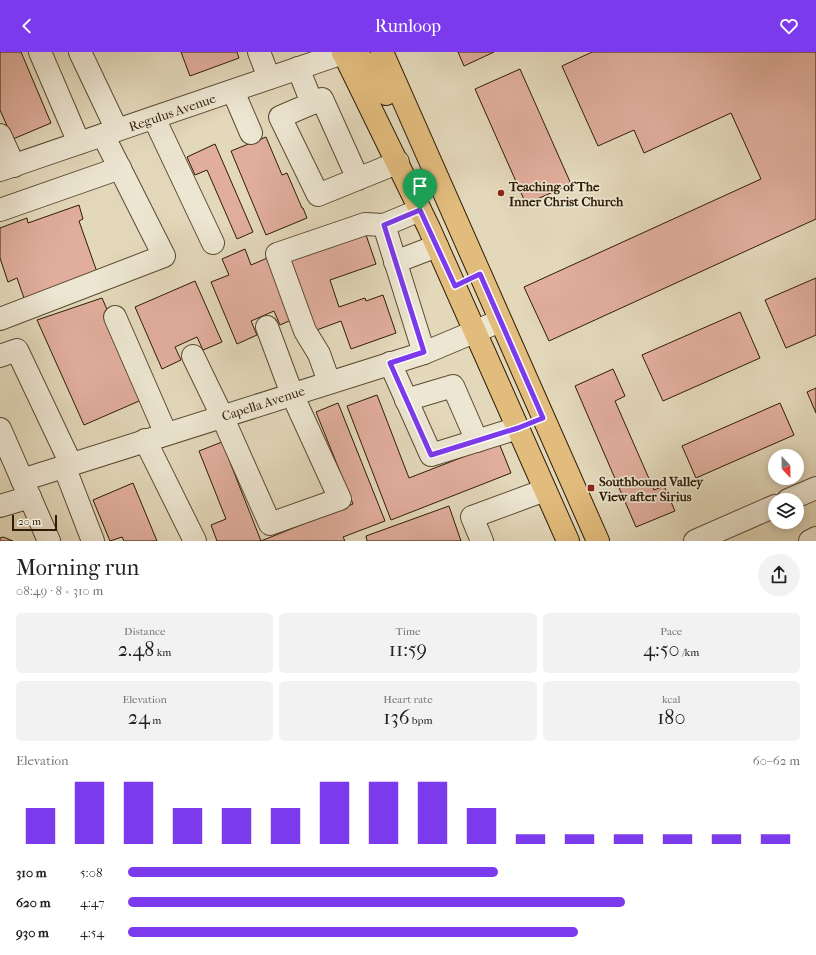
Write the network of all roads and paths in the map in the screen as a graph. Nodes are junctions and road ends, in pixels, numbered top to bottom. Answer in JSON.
{"nodes":[{"id":1,"x":40,"y":52,"type":"edge"},
{"id":2,"x":80,"y":52,"type":"edge"},
{"id":3,"x":258,"y":52,"type":"edge"},
{"id":4,"x":343,"y":52,"type":"edge"},
{"id":5,"x":382,"y":52,"type":"edge"},
{"id":6,"x":298,"y":68,"type":"junction"},
{"id":7,"x":270,"y":78,"type":"junction"},
{"id":8,"x":233,"y":91,"type":"junction"},
{"id":9,"x":312,"y":103,"type":"junction"},
{"id":10,"x":409,"y":113,"type":"junction"},
{"id":11,"x":154,"y":118,"type":"junction"},
{"id":12,"x":251,"y":132,"type":"dead end"},
{"id":13,"x":110,"y":133,"type":"junction"},
{"id":14,"x":0,"y":135,"type":"edge"},
{"id":15,"x":79,"y":143,"type":"junction"},
{"id":16,"x":398,"y":162,"type":"junction"},
{"id":17,"x":7,"y":168,"type":"edge"},
{"id":18,"x":120,"y":168,"type":"junction"},
{"id":19,"x":358,"y":178,"type":"junction"},
{"id":20,"x":0,"y":210,"type":"edge"},
{"id":21,"x":420,"y":210,"type":"junction"},
{"id":22,"x":384,"y":225,"type":"junction"},
{"id":23,"x":213,"y":243,"type":"dead end"},
{"id":24,"x":437,"y":246,"type":"junction"},
{"id":25,"x":395,"y":262,"type":"junction"},
{"id":26,"x":480,"y":274,"type":"junction"},
{"id":27,"x":455,"y":286,"type":"junction"},
{"id":28,"x":115,"y":317,"type":"dead end"},
{"id":29,"x":0,"y":319,"type":"edge"},
{"id":30,"x":500,"y":321,"type":"junction"},
{"id":31,"x":267,"y":327,"type":"dead end"},
{"id":32,"x":475,"y":331,"type":"junction"},
{"id":33,"x":424,"y":352,"type":"junction"},
{"id":34,"x":0,"y":356,"type":"edge"},
{"id":35,"x":193,"y":356,"type":"dead end"},
{"id":36,"x":390,"y":363,"type":"junction"},
{"id":37,"x":329,"y":382,"type":"junction"},
{"id":38,"x":292,"y":394,"type":"junction"},
{"id":39,"x":406,"y":400,"type":"junction"},
{"id":40,"x":222,"y":416,"type":"junction"},
{"id":41,"x":543,"y":418,"type":"junction"},
{"id":42,"x":518,"y":428,"type":"junction"},
{"id":43,"x":0,"y":429,"type":"edge"},
{"id":44,"x":166,"y":434,"type":"junction"},
{"id":45,"x":145,"y":440,"type":"junction"},
{"id":46,"x":477,"y":441,"type":"junction"},
{"id":47,"x":68,"y":465,"type":"junction"},
{"id":48,"x":26,"y":488,"type":"junction"},
{"id":49,"x":816,"y":488,"type":"edge"},
{"id":50,"x":545,"y":490,"type":"junction"},
{"id":51,"x":804,"y":493,"type":"edge"},
{"id":52,"x":0,"y":506,"type":"edge"},
{"id":53,"x":768,"y":509,"type":"edge"},
{"id":54,"x":816,"y":538,"type":"edge"},
{"id":55,"x":49,"y":541,"type":"edge"},
{"id":56,"x":93,"y":541,"type":"edge"},
{"id":57,"x":196,"y":541,"type":"edge"},
{"id":58,"x":482,"y":541,"type":"edge"},
{"id":59,"x":568,"y":541,"type":"edge"},
{"id":60,"x":598,"y":541,"type":"edge"},
{"id":61,"x":695,"y":541,"type":"edge"},
{"id":62,"x":810,"y":541,"type":"edge"}],
"edges":[{"from":1,"to":15,"type":"street"},
{"from":2,"to":13,"type":"street"},
{"from":3,"to":7,"type":"street"},
{"from":4,"to":6,"type":"street","name":"Regulus Avenue"},
{"from":4,"to":10,"type":"main road"},
{"from":4,"to":16,"type":"main road"},
{"from":5,"to":10,"type":"main road"},
{"from":6,"to":7,"type":"street","name":"Regulus Avenue"},
{"from":6,"to":9,"type":"street"},
{"from":7,"to":8,"type":"street","name":"Regulus Avenue"},
{"from":8,"to":11,"type":"street","name":"Regulus Avenue"},
{"from":8,"to":12,"type":"street"},
{"from":9,"to":19,"type":"street"},
{"from":9,"to":19,"type":"street"},
{"from":10,"to":26,"type":"main road"},
{"from":11,"to":13,"type":"street","name":"Regulus Avenue"},
{"from":11,"to":23,"type":"street"},
{"from":13,"to":15,"type":"street","name":"Regulus Avenue"},
{"from":13,"to":18,"type":"street"},
{"from":14,"to":17,"type":"street"},
{"from":15,"to":17,"type":"street","name":"Regulus Avenue"},
{"from":16,"to":19,"type":"street"},
{"from":16,"to":21,"type":"main road"},
{"from":18,"to":20,"type":"street"},
{"from":18,"to":29,"type":"street"},
{"from":21,"to":22,"type":"street"},
{"from":21,"to":24,"type":"main road"},
{"from":22,"to":25,"type":"street"},
{"from":22,"to":37,"type":"street"},
{"from":24,"to":25,"type":"street"},
{"from":24,"to":27,"type":"main road"},
{"from":25,"to":33,"type":"street"},
{"from":26,"to":27,"type":"main road"},
{"from":26,"to":30,"type":"main road"},
{"from":27,"to":32,"type":"main road"},
{"from":28,"to":44,"type":"street"},
{"from":30,"to":32,"type":"street","name":"Capella Avenue"},
{"from":30,"to":41,"type":"main road"},
{"from":31,"to":38,"type":"street"},
{"from":32,"to":33,"type":"street","name":"Capella Avenue"},
{"from":32,"to":42,"type":"main road"},
{"from":33,"to":36,"type":"street","name":"Capella Avenue"},
{"from":34,"to":47,"type":"street"},
{"from":35,"to":40,"type":"street"},
{"from":36,"to":37,"type":"street","name":"Capella Avenue"},
{"from":36,"to":39,"type":"street"},
{"from":37,"to":38,"type":"street","name":"Capella Avenue"},
{"from":38,"to":40,"type":"street","name":"Capella Avenue"},
{"from":38,"to":40,"type":"street"},
{"from":39,"to":46,"type":"street"},
{"from":39,"to":46,"type":"street"},
{"from":40,"to":44,"type":"street","name":"Capella Avenue"},
{"from":41,"to":42,"type":"main road"},
{"from":41,"to":60,"type":"main road"},
{"from":42,"to":46,"type":"street"},
{"from":42,"to":50,"type":"main road"},
{"from":43,"to":48,"type":"street"},
{"from":44,"to":45,"type":"street","name":"Capella Avenue"},
{"from":45,"to":47,"type":"street","name":"Capella Avenue"},
{"from":45,"to":57,"type":"street"},
{"from":47,"to":48,"type":"street","name":"Capella Avenue"},
{"from":47,"to":56,"type":"street"},
{"from":48,"to":52,"type":"street","name":"Capella Avenue"},
{"from":48,"to":55,"type":"street"},
{"from":49,"to":51,"type":"street"},
{"from":50,"to":58,"type":"street"},
{"from":50,"to":59,"type":"main road"},
{"from":53,"to":61,"type":"street"},
{"from":54,"to":62,"type":"street"}]}
